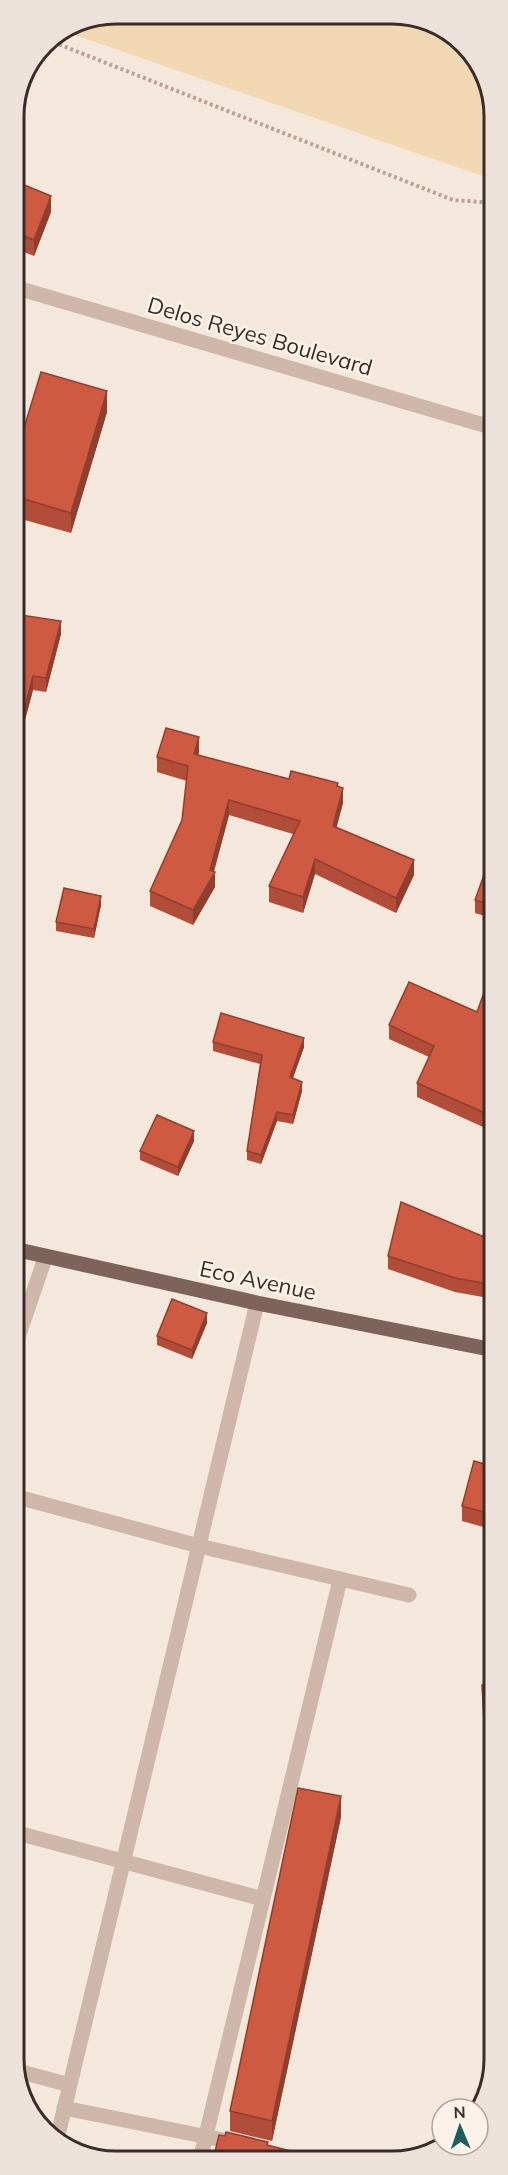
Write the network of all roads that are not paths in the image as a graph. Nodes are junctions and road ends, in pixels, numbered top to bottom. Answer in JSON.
{"nodes":[{"id":1,"x":24,"y":290,"type":"edge"},
{"id":2,"x":484,"y":425,"type":"edge"},
{"id":3,"x":24,"y":1252,"type":"edge"},
{"id":4,"x":45,"y":1258,"type":"junction"},
{"id":5,"x":258,"y":1304,"type":"junction"},
{"id":6,"x":24,"y":1320,"type":"edge"},
{"id":7,"x":484,"y":1348,"type":"edge"},
{"id":8,"x":24,"y":1499,"type":"edge"},
{"id":9,"x":200,"y":1546,"type":"junction"},
{"id":10,"x":340,"y":1580,"type":"junction"},
{"id":11,"x":409,"y":1595,"type":"dead end"},
{"id":12,"x":24,"y":1835,"type":"edge"},
{"id":13,"x":123,"y":1861,"type":"junction"},
{"id":14,"x":263,"y":1899,"type":"junction"},
{"id":15,"x":25,"y":2073,"type":"edge"},
{"id":16,"x":70,"y":2085,"type":"junction"},
{"id":17,"x":64,"y":2108,"type":"junction"},
{"id":18,"x":59,"y":2131,"type":"edge"},
{"id":19,"x":207,"y":2136,"type":"junction"},
{"id":20,"x":252,"y":2147,"type":"edge"},
{"id":21,"x":203,"y":2151,"type":"edge"}],
"edges":[{"from":1,"to":2,"type":"street","name":"Delos Reyes Boulevard"},
{"from":3,"to":4,"type":"main road","name":"Eco Avenue"},
{"from":4,"to":5,"type":"main road","name":"Eco Avenue"},
{"from":4,"to":6,"type":"street"},
{"from":5,"to":7,"type":"main road","name":"Eco Avenue"},
{"from":5,"to":9,"type":"street"},
{"from":8,"to":9,"type":"street"},
{"from":9,"to":10,"type":"street"},
{"from":9,"to":13,"type":"street"},
{"from":10,"to":11,"type":"street"},
{"from":10,"to":14,"type":"street"},
{"from":12,"to":13,"type":"street"},
{"from":13,"to":14,"type":"street"},
{"from":13,"to":16,"type":"street"},
{"from":14,"to":19,"type":"street"},
{"from":15,"to":16,"type":"street"},
{"from":16,"to":17,"type":"street"},
{"from":17,"to":18,"type":"street"},
{"from":17,"to":19,"type":"street"},
{"from":19,"to":20,"type":"street"},
{"from":19,"to":21,"type":"street"}]}
